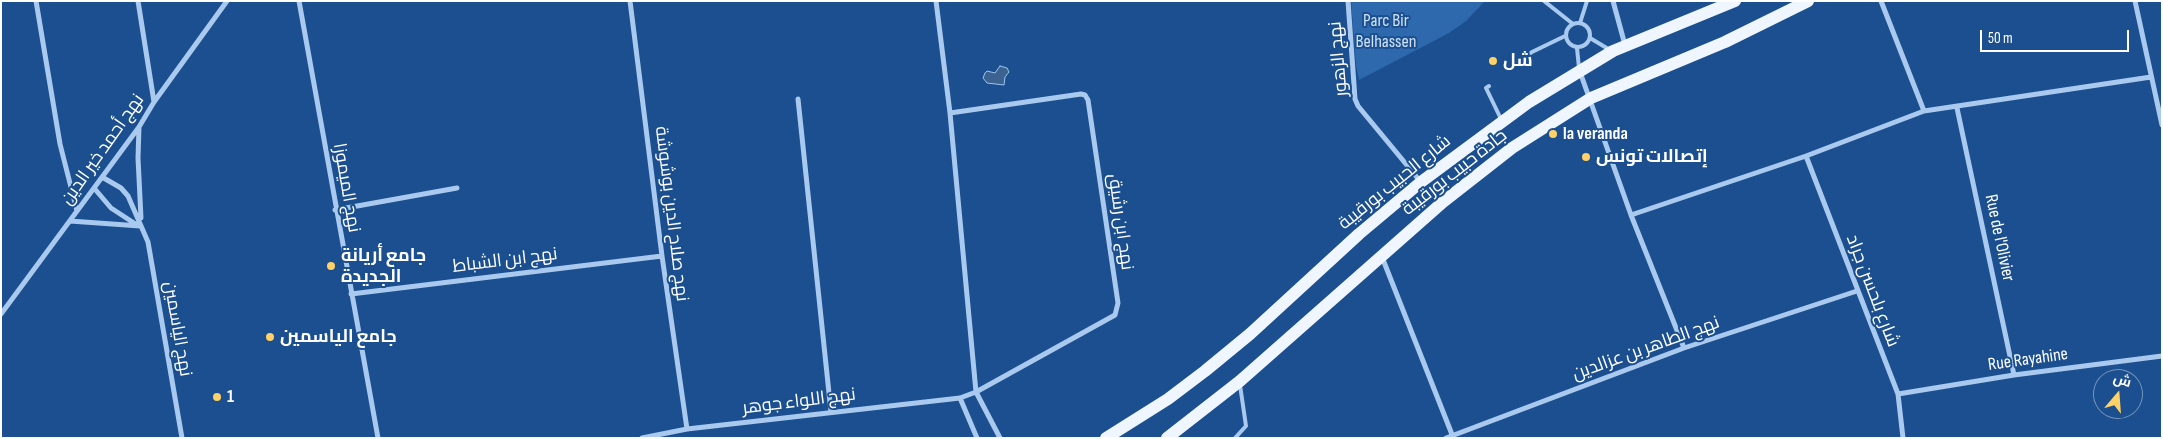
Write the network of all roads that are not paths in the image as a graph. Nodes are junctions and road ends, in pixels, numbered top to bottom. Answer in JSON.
{"nodes":[{"id":1,"x":36,"y":1,"type":"edge"},
{"id":2,"x":138,"y":1,"type":"edge"},
{"id":3,"x":228,"y":1,"type":"edge"},
{"id":4,"x":299,"y":1,"type":"edge"},
{"id":5,"x":630,"y":1,"type":"edge"},
{"id":6,"x":936,"y":1,"type":"edge"},
{"id":7,"x":1348,"y":1,"type":"edge"},
{"id":8,"x":1544,"y":1,"type":"edge"},
{"id":9,"x":1587,"y":1,"type":"edge"},
{"id":10,"x":1613,"y":1,"type":"edge"},
{"id":11,"x":1735,"y":1,"type":"edge"},
{"id":12,"x":1808,"y":1,"type":"edge"},
{"id":13,"x":1881,"y":1,"type":"edge"},
{"id":14,"x":2135,"y":1,"type":"edge"},
{"id":15,"x":1580,"y":23,"type":"junction"},
{"id":16,"x":1573,"y":24,"type":"junction"},
{"id":17,"x":1565,"y":36,"type":"junction"},
{"id":18,"x":1590,"y":38,"type":"junction"},
{"id":19,"x":1626,"y":46,"type":"junction"},
{"id":20,"x":1577,"y":48,"type":"junction"},
{"id":21,"x":1613,"y":51,"type":"junction"},
{"id":22,"x":1510,"y":69,"type":"dead end"},
{"id":23,"x":1580,"y":71,"type":"junction"},
{"id":24,"x":2151,"y":77,"type":"junction"},
{"id":25,"x":1488,"y":86,"type":"dead end"},
{"id":26,"x":1591,"y":98,"type":"junction"},
{"id":27,"x":798,"y":99,"type":"dead end"},
{"id":28,"x":154,"y":102,"type":"junction"},
{"id":29,"x":1957,"y":108,"type":"junction"},
{"id":30,"x":1924,"y":111,"type":"junction"},
{"id":31,"x":950,"y":113,"type":"junction"},
{"id":32,"x":1503,"y":122,"type":"junction"},
{"id":33,"x":2162,"y":124,"type":"edge"},
{"id":34,"x":140,"y":127,"type":"junction"},
{"id":35,"x":1806,"y":156,"type":"junction"},
{"id":36,"x":102,"y":177,"type":"junction"},
{"id":37,"x":1421,"y":182,"type":"junction"},
{"id":38,"x":94,"y":188,"type":"junction"},
{"id":39,"x":457,"y":188,"type":"dead end"},
{"id":40,"x":335,"y":210,"type":"junction"},
{"id":41,"x":77,"y":211,"type":"junction"},
{"id":42,"x":1630,"y":215,"type":"junction"},
{"id":43,"x":70,"y":221,"type":"junction"},
{"id":44,"x":140,"y":226,"type":"junction"},
{"id":45,"x":662,"y":256,"type":"junction"},
{"id":46,"x":1381,"y":256,"type":"junction"},
{"id":47,"x":1857,"y":291,"type":"junction"},
{"id":48,"x":351,"y":294,"type":"junction"},
{"id":49,"x":1,"y":314,"type":"edge"},
{"id":50,"x":1684,"y":348,"type":"junction"},
{"id":51,"x":2162,"y":356,"type":"edge"},
{"id":52,"x":2014,"y":375,"type":"junction"},
{"id":53,"x":1240,"y":381,"type":"junction"},
{"id":54,"x":976,"y":392,"type":"junction"},
{"id":55,"x":1898,"y":394,"type":"junction"},
{"id":56,"x":960,"y":398,"type":"junction"},
{"id":57,"x":830,"y":412,"type":"junction"},
{"id":58,"x":687,"y":430,"type":"junction"},
{"id":59,"x":1453,"y":436,"type":"edge"},
{"id":60,"x":182,"y":438,"type":"edge"},
{"id":61,"x":378,"y":438,"type":"edge"},
{"id":62,"x":642,"y":438,"type":"edge"},
{"id":63,"x":977,"y":438,"type":"edge"},
{"id":64,"x":1000,"y":438,"type":"edge"},
{"id":65,"x":1106,"y":438,"type":"edge"},
{"id":66,"x":1167,"y":438,"type":"edge"},
{"id":67,"x":1235,"y":438,"type":"edge"},
{"id":68,"x":1446,"y":438,"type":"edge"},
{"id":69,"x":1903,"y":438,"type":"edge"}],
"edges":[{"from":1,"to":41,"type":"street"},
{"from":2,"to":28,"type":"street"},
{"from":3,"to":28,"type":"street","name":"نهج أحمد خير الدين"},
{"from":4,"to":40,"type":"street","name":"نهج الميموزا"},
{"from":5,"to":45,"type":"street","name":"نهج صلاح الدين بوشوشة"},
{"from":6,"to":31,"type":"street"},
{"from":7,"to":37,"type":"street","name":"نهج الزهور"},
{"from":8,"to":16,"type":"lane"},
{"from":9,"to":15,"type":"lane"},
{"from":10,"to":19,"type":"street"},
{"from":11,"to":19,"type":"main road","name":"شارع الحبيب بورقيبة"},
{"from":12,"to":26,"type":"main road","name":"جادة حبيب بورقيبة"},
{"from":13,"to":30,"type":"street"},
{"from":14,"to":24,"type":"street"},
{"from":15,"to":16,"type":"lane"},
{"from":15,"to":18,"type":"lane"},
{"from":16,"to":17,"type":"lane"},
{"from":17,"to":20,"type":"lane"},
{"from":17,"to":22,"type":"lane"},
{"from":18,"to":20,"type":"lane"},
{"from":18,"to":21,"type":"lane"},
{"from":19,"to":21,"type":"main road","name":"شارع الحبيب بورقيبة"},
{"from":20,"to":23,"type":"lane"},
{"from":21,"to":23,"type":"main road","name":"شارع الحبيب بورقيبة"},
{"from":23,"to":26,"type":"street"},
{"from":23,"to":32,"type":"main road","name":"شارع الحبيب بورقيبة"},
{"from":24,"to":29,"type":"street"},
{"from":24,"to":33,"type":"street"},
{"from":25,"to":32,"type":"lane"},
{"from":26,"to":42,"type":"street"},
{"from":26,"to":46,"type":"main road","name":"جادة حبيب بورقيبة"},
{"from":27,"to":57,"type":"street"},
{"from":28,"to":34,"type":"street","name":"نهج أحمد خير الدين"},
{"from":29,"to":30,"type":"street"},
{"from":29,"to":52,"type":"street","name":"Rue de l'Olivier"},
{"from":30,"to":35,"type":"street"},
{"from":31,"to":54,"type":"street"},
{"from":31,"to":54,"type":"street","name":"نهج ابن رشيق"},
{"from":32,"to":37,"type":"main road","name":"شارع الحبيب بورقيبة"},
{"from":34,"to":36,"type":"street","name":"نهج أحمد خير الدين"},
{"from":34,"to":44,"type":"street"},
{"from":35,"to":42,"type":"street"},
{"from":35,"to":47,"type":"street","name":"شارع بلحسن جراد"},
{"from":36,"to":38,"type":"street","name":"نهج أحمد خير الدين"},
{"from":36,"to":44,"type":"street","name":"نهج الياسمين"},
{"from":37,"to":65,"type":"main road","name":"شارع الحبيب بورقيبة"},
{"from":38,"to":41,"type":"street","name":"نهج أحمد خير الدين"},
{"from":38,"to":44,"type":"street"},
{"from":39,"to":40,"type":"street"},
{"from":40,"to":48,"type":"street","name":"نهج الميموزا"},
{"from":41,"to":43,"type":"street","name":"نهج أحمد خير الدين"},
{"from":42,"to":50,"type":"street"},
{"from":43,"to":44,"type":"street"},
{"from":43,"to":49,"type":"street","name":"نهج أحمد خير الدين"},
{"from":44,"to":60,"type":"street","name":"نهج الياسمين"},
{"from":45,"to":48,"type":"street","name":"نهج ابن الشباط"},
{"from":45,"to":58,"type":"street","name":"نهج صلاح الدين بوشوشة"},
{"from":46,"to":53,"type":"main road","name":"جادة حبيب بورقيبة"},
{"from":46,"to":59,"type":"street"},
{"from":47,"to":50,"type":"street","name":"نهج الطاهر بن عزالدين"},
{"from":47,"to":55,"type":"street","name":"شارع بلحسن جراد"},
{"from":48,"to":61,"type":"street","name":"نهج الميموزا"},
{"from":50,"to":59,"type":"street","name":"نهج الطاهر بن عزالدين"},
{"from":51,"to":52,"type":"street","name":"Rue Rayahine"},
{"from":52,"to":55,"type":"street","name":"Rue Rayahine"},
{"from":53,"to":66,"type":"main road","name":"جادة حبيب بورقيبة"},
{"from":53,"to":67,"type":"lane"},
{"from":54,"to":56,"type":"street","name":"نهج ابن رشيق"},
{"from":54,"to":64,"type":"street"},
{"from":55,"to":69,"type":"street","name":"شارع بلحسن جراد"},
{"from":56,"to":57,"type":"street","name":"نهج اللواء جوهر"},
{"from":56,"to":63,"type":"street"},
{"from":57,"to":58,"type":"street","name":"نهج اللواء جوهر"},
{"from":58,"to":62,"type":"street","name":"نهج اللواء جوهر"},
{"from":59,"to":68,"type":"street","name":"نهج الطاهر بن عزالدين"}]}
